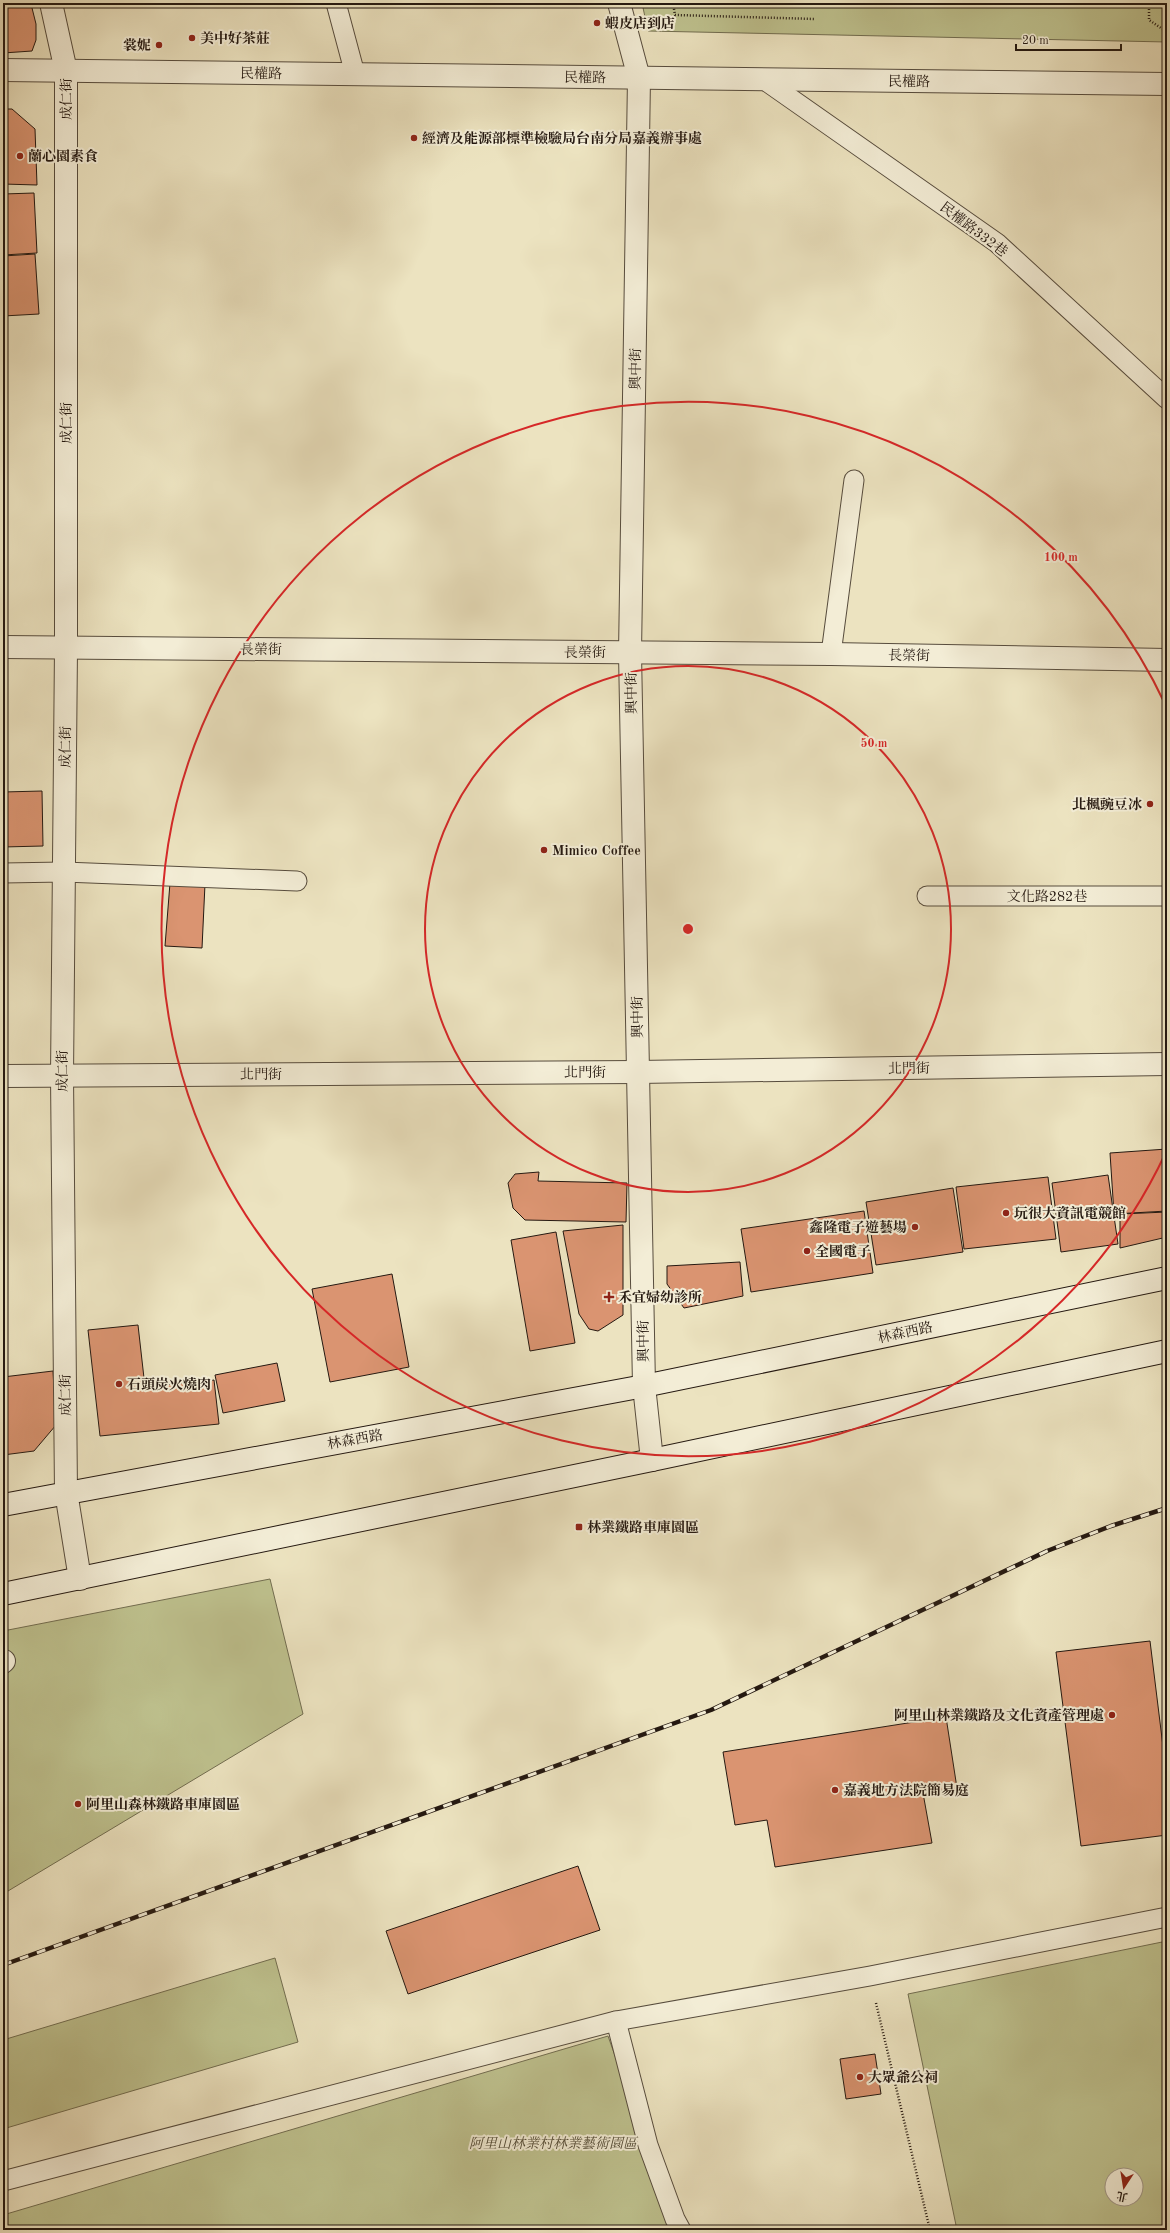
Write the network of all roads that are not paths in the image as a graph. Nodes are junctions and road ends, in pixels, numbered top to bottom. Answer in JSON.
{"nodes":[{"id":1,"x":51,"y":3,"type":"edge"},
{"id":2,"x":336,"y":3,"type":"edge"},
{"id":3,"x":619,"y":3,"type":"edge"},
{"id":4,"x":3,"y":70,"type":"edge"},
{"id":5,"x":66,"y":71,"type":"junction"},
{"id":6,"x":355,"y":74,"type":"junction"},
{"id":7,"x":639,"y":78,"type":"junction"},
{"id":8,"x":763,"y":79,"type":"junction"},
{"id":9,"x":1167,"y":84,"type":"edge"},
{"id":10,"x":1167,"y":399,"type":"edge"},
{"id":11,"x":854,"y":480,"type":"dead end"},
{"id":12,"x":3,"y":647,"type":"edge"},
{"id":13,"x":66,"y":648,"type":"junction"},
{"id":14,"x":630,"y":653,"type":"junction"},
{"id":15,"x":831,"y":654,"type":"junction"},
{"id":16,"x":1167,"y":660,"type":"edge"},
{"id":17,"x":64,"y":872,"type":"junction"},
{"id":18,"x":3,"y":873,"type":"edge"},
{"id":19,"x":297,"y":881,"type":"dead end"},
{"id":20,"x":927,"y":896,"type":"dead end"},
{"id":21,"x":1167,"y":896,"type":"edge"},
{"id":22,"x":1167,"y":1064,"type":"edge"},
{"id":23,"x":638,"y":1072,"type":"junction"},
{"id":24,"x":3,"y":1076,"type":"edge"},
{"id":25,"x":62,"y":1076,"type":"junction"},
{"id":26,"x":1167,"y":1278,"type":"edge"},
{"id":27,"x":1167,"y":1351,"type":"edge"},
{"id":28,"x":644,"y":1386,"type":"junction"},
{"id":29,"x":652,"y":1460,"type":"junction"},
{"id":30,"x":66,"y":1492,"type":"junction"},
{"id":31,"x":3,"y":1505,"type":"edge"},
{"id":32,"x":80,"y":1579,"type":"junction"},
{"id":33,"x":3,"y":1594,"type":"edge"},
{"id":34,"x":1167,"y":1916,"type":"edge"},
{"id":35,"x":616,"y":2021,"type":"junction"},
{"id":36,"x":3,"y":2181,"type":"edge"},
{"id":37,"x":681,"y":2230,"type":"edge"}],
"edges":[{"from":1,"to":5,"type":"street","name":"成仁街"},
{"from":2,"to":6,"type":"lane"},
{"from":3,"to":7,"type":"street","name":"興中街"},
{"from":4,"to":5,"type":"street","name":"民權路"},
{"from":5,"to":6,"type":"street","name":"民權路"},
{"from":5,"to":13,"type":"street","name":"成仁街"},
{"from":6,"to":7,"type":"street","name":"民權路"},
{"from":7,"to":8,"type":"street","name":"民權路"},
{"from":7,"to":14,"type":"street","name":"興中街"},
{"from":8,"to":9,"type":"street","name":"民權路"},
{"from":8,"to":10,"type":"lane","name":"民權路332巷"},
{"from":11,"to":15,"type":"lane"},
{"from":12,"to":13,"type":"street","name":"長榮街"},
{"from":13,"to":14,"type":"street","name":"長榮街"},
{"from":13,"to":17,"type":"street","name":"成仁街"},
{"from":14,"to":15,"type":"street","name":"長榮街"},
{"from":14,"to":23,"type":"street","name":"興中街"},
{"from":15,"to":16,"type":"street","name":"長榮街"},
{"from":17,"to":18,"type":"lane"},
{"from":17,"to":19,"type":"lane"},
{"from":17,"to":25,"type":"street","name":"成仁街"},
{"from":20,"to":21,"type":"lane","name":"文化路282巷"},
{"from":22,"to":23,"type":"street","name":"北門街"},
{"from":23,"to":25,"type":"street","name":"北門街"},
{"from":23,"to":28,"type":"street","name":"興中街"},
{"from":24,"to":25,"type":"street","name":"北門街"},
{"from":25,"to":30,"type":"street","name":"成仁街"},
{"from":26,"to":28,"type":"street","name":"林森西路"},
{"from":27,"to":29,"type":"street"},
{"from":28,"to":29,"type":"street"},
{"from":28,"to":30,"type":"street","name":"林森西路"},
{"from":29,"to":32,"type":"street"},
{"from":30,"to":31,"type":"street","name":"林森西路"},
{"from":30,"to":32,"type":"street"},
{"from":32,"to":33,"type":"street"},
{"from":34,"to":35,"type":"lane"},
{"from":35,"to":36,"type":"lane"},
{"from":35,"to":37,"type":"lane"}]}
